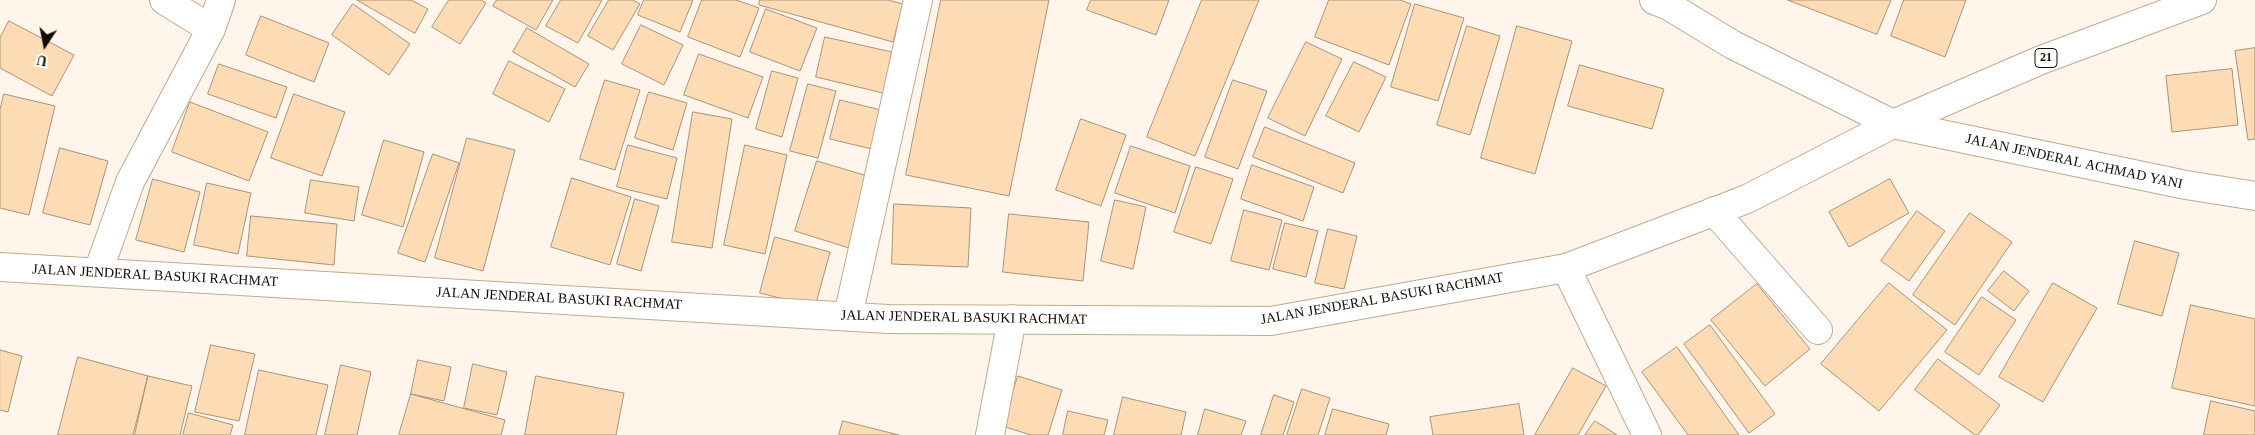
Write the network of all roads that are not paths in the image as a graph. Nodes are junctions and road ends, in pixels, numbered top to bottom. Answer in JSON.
{"nodes":[{"id":1,"x":164,"y":0,"type":"edge"},
{"id":2,"x":221,"y":0,"type":"edge"},
{"id":3,"x":918,"y":0,"type":"edge"},
{"id":4,"x":2202,"y":0,"type":"edge"},
{"id":5,"x":1665,"y":2,"type":"edge"},
{"id":6,"x":210,"y":29,"type":"junction"},
{"id":7,"x":1893,"y":124,"type":"junction"},
{"id":8,"x":2255,"y":196,"type":"edge"},
{"id":9,"x":1714,"y":211,"type":"junction"},
{"id":10,"x":0,"y":267,"type":"edge"},
{"id":11,"x":1566,"y":268,"type":"junction"},
{"id":12,"x":98,"y":272,"type":"junction"},
{"id":13,"x":848,"y":316,"type":"junction"},
{"id":14,"x":1012,"y":319,"type":"junction"},
{"id":15,"x":1818,"y":330,"type":"dead end"},
{"id":16,"x":990,"y":435,"type":"edge"},
{"id":17,"x":1647,"y":435,"type":"edge"}],
"edges":[{"from":1,"to":6,"type":"main road"},
{"from":2,"to":6,"type":"main road"},
{"from":3,"to":13,"type":"main road"},
{"from":4,"to":7,"type":"main road","number":"21"},
{"from":5,"to":7,"type":"main road","name":"JALAN JENDERAL ACHMAD YANI"},
{"from":6,"to":12,"type":"main road"},
{"from":7,"to":8,"type":"main road","name":"JALAN JENDERAL ACHMAD YANI"},
{"from":7,"to":9,"type":"main road","name":"JALAN JENDERAL BASUKI RACHMAT"},
{"from":9,"to":11,"type":"main road","name":"JALAN JENDERAL BASUKI RACHMAT"},
{"from":9,"to":15,"type":"main road"},
{"from":10,"to":12,"type":"main road","name":"JALAN JENDERAL BASUKI RACHMAT"},
{"from":11,"to":14,"type":"main road","name":"JALAN JENDERAL BASUKI RACHMAT"},
{"from":11,"to":17,"type":"main road"},
{"from":12,"to":13,"type":"main road","name":"JALAN JENDERAL BASUKI RACHMAT"},
{"from":13,"to":14,"type":"main road","name":"JALAN JENDERAL BASUKI RACHMAT"},
{"from":14,"to":16,"type":"main road"}]}
